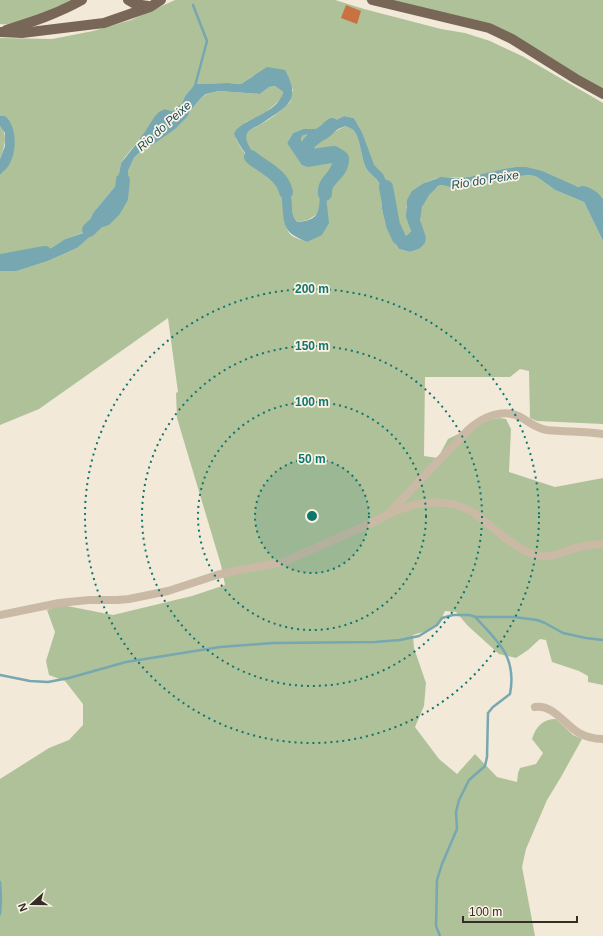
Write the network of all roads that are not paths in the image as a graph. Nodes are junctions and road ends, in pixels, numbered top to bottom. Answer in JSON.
{"nodes":[{"id":1,"x":82,"y":0,"type":"edge"},
{"id":2,"x":128,"y":0,"type":"edge"},
{"id":3,"x":161,"y":0,"type":"edge"},
{"id":4,"x":372,"y":0,"type":"edge"},
{"id":5,"x":150,"y":7,"type":"junction"},
{"id":6,"x":0,"y":32,"type":"edge"},
{"id":7,"x":603,"y":94,"type":"edge"},
{"id":8,"x":603,"y":434,"type":"edge"},
{"id":9,"x":390,"y":512,"type":"junction"},
{"id":10,"x":603,"y":544,"type":"edge"},
{"id":11,"x":0,"y":615,"type":"edge"},
{"id":12,"x":535,"y":707,"type":"dead end"},
{"id":13,"x":603,"y":739,"type":"edge"}],
"edges":[{"from":1,"to":6,"type":"main road"},
{"from":2,"to":5,"type":"main road"},
{"from":3,"to":5,"type":"main road"},
{"from":4,"to":7,"type":"main road"},
{"from":5,"to":6,"type":"main road"},
{"from":8,"to":9,"type":"street"},
{"from":9,"to":10,"type":"street"},
{"from":9,"to":11,"type":"street"},
{"from":12,"to":13,"type":"street"}]}
